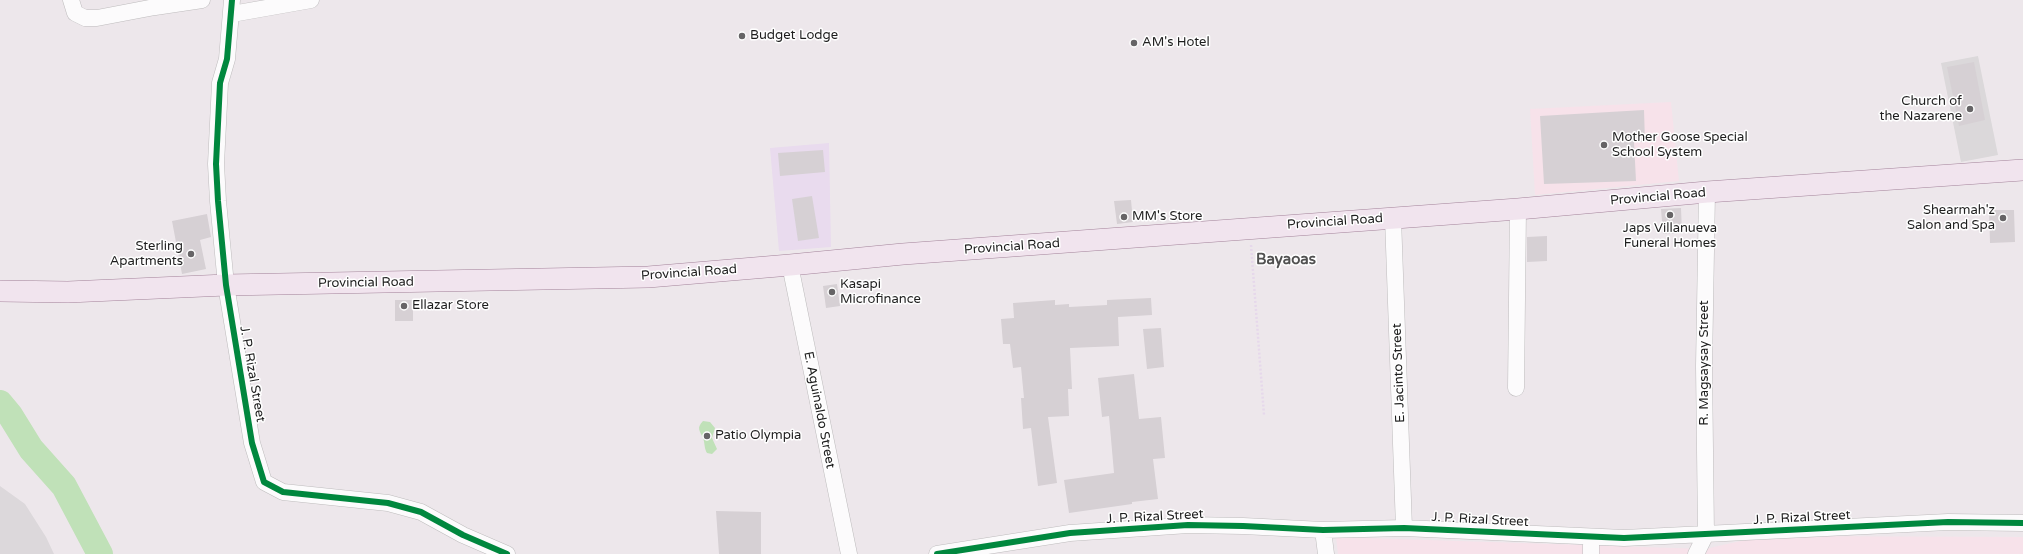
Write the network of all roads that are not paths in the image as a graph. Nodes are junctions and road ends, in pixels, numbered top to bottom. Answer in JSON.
{"nodes":[{"id":1,"x":71,"y":0,"type":"edge"},
{"id":2,"x":202,"y":0,"type":"edge"},
{"id":3,"x":311,"y":0,"type":"edge"},
{"id":4,"x":232,"y":7,"type":"edge"},
{"id":5,"x":2023,"y":170,"type":"edge"},
{"id":6,"x":1707,"y":192,"type":"junction"},
{"id":7,"x":1518,"y":209,"type":"junction"},
{"id":8,"x":1393,"y":218,"type":"junction"},
{"id":9,"x":790,"y":265,"type":"junction"},
{"id":10,"x":226,"y":286,"type":"junction"},
{"id":11,"x":0,"y":291,"type":"edge"},
{"id":12,"x":1516,"y":388,"type":"dead end"},
{"id":13,"x":2023,"y":523,"type":"edge"},
{"id":14,"x":1404,"y":528,"type":"junction"},
{"id":15,"x":1323,"y":530,"type":"junction"},
{"id":16,"x":1706,"y":534,"type":"junction"},
{"id":17,"x":1592,"y":537,"type":"junction"},
{"id":18,"x":962,"y":552,"type":"edge"},
{"id":19,"x":507,"y":554,"type":"edge"},
{"id":20,"x":848,"y":554,"type":"edge"},
{"id":21,"x":937,"y":554,"type":"edge"},
{"id":22,"x":1326,"y":554,"type":"edge"},
{"id":23,"x":1591,"y":554,"type":"edge"},
{"id":24,"x":1696,"y":554,"type":"edge"}],
"edges":[{"from":1,"to":2,"type":"street"},
{"from":3,"to":4,"type":"street"},
{"from":4,"to":10,"type":"street","name":"J. P. Rizal Street"},
{"from":5,"to":6,"type":"main road","name":"Provincial Road"},
{"from":6,"to":7,"type":"main road","name":"Provincial Road"},
{"from":6,"to":16,"type":"street","name":"R. Magsaysay Street"},
{"from":7,"to":8,"type":"main road","name":"Provincial Road"},
{"from":7,"to":12,"type":"street"},
{"from":8,"to":9,"type":"main road","name":"Provincial Road"},
{"from":8,"to":14,"type":"street","name":"E. Jacinto Street"},
{"from":9,"to":10,"type":"main road","name":"Provincial Road"},
{"from":9,"to":20,"type":"street","name":"E. Aguinaldo Street"},
{"from":10,"to":11,"type":"main road","name":"Provincial Road"},
{"from":10,"to":19,"type":"street","name":"J. P. Rizal Street"},
{"from":13,"to":16,"type":"street","name":"J. P. Rizal Street"},
{"from":14,"to":15,"type":"street","name":"J. P. Rizal Street"},
{"from":14,"to":17,"type":"street","name":"J. P. Rizal Street"},
{"from":15,"to":18,"type":"street","name":"J. P. Rizal Street"},
{"from":15,"to":22,"type":"street"},
{"from":16,"to":17,"type":"street","name":"J. P. Rizal Street"},
{"from":16,"to":24,"type":"street"},
{"from":17,"to":23,"type":"street"},
{"from":18,"to":21,"type":"street","name":"J. P. Rizal Street"}]}
